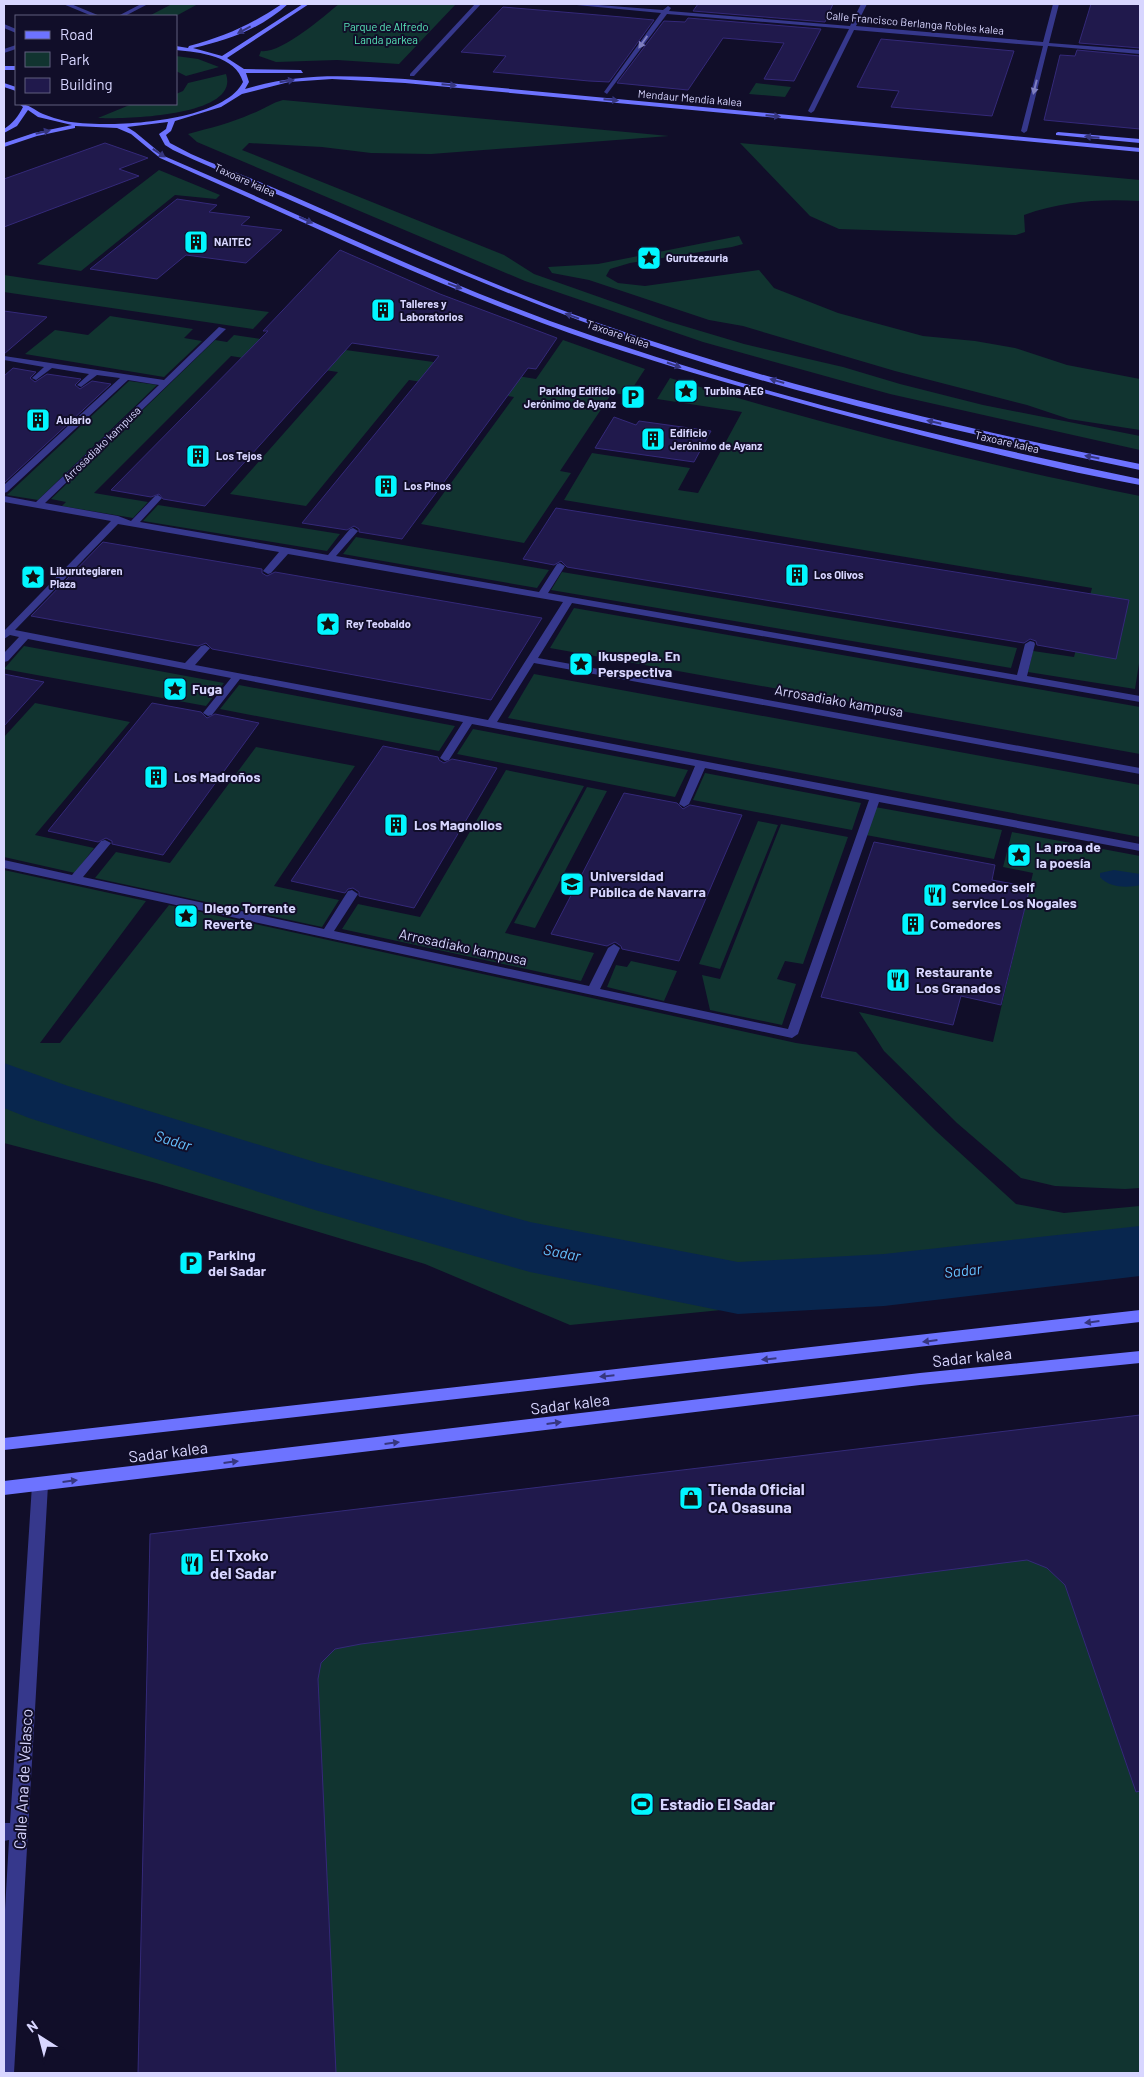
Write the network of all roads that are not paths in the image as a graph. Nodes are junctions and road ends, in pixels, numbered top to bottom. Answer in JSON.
{"nodes":[{"id":1,"x":66,"y":4,"type":"edge"},
{"id":2,"x":145,"y":4,"type":"edge"},
{"id":3,"x":285,"y":4,"type":"edge"},
{"id":4,"x":306,"y":4,"type":"edge"},
{"id":5,"x":478,"y":4,"type":"edge"},
{"id":6,"x":569,"y":4,"type":"edge"},
{"id":7,"x":671,"y":4,"type":"edge"},
{"id":8,"x":864,"y":4,"type":"edge"},
{"id":9,"x":1056,"y":4,"type":"edge"},
{"id":10,"x":664,"y":12,"type":"junction"},
{"id":11,"x":94,"y":15,"type":"edge"},
{"id":12,"x":123,"y":15,"type":"edge"},
{"id":13,"x":851,"y":28,"type":"junction"},
{"id":14,"x":1046,"y":44,"type":"junction"},
{"id":15,"x":180,"y":49,"type":"edge"},
{"id":16,"x":1140,"y":52,"type":"edge"},
{"id":17,"x":223,"y":58,"type":"junction"},
{"id":18,"x":243,"y":71,"type":"junction"},
{"id":19,"x":412,"y":75,"type":"junction"},
{"id":20,"x":608,"y":92,"type":"junction"},
{"id":21,"x":240,"y":93,"type":"junction"},
{"id":22,"x":24,"y":106,"type":"edge"},
{"id":23,"x":811,"y":111,"type":"junction"},
{"id":24,"x":835,"y":114,"type":"dead end"},
{"id":25,"x":172,"y":121,"type":"junction"},
{"id":26,"x":84,"y":125,"type":"junction"},
{"id":27,"x":119,"y":126,"type":"junction"},
{"id":28,"x":1015,"y":130,"type":"dead end"},
{"id":29,"x":4,"y":131,"type":"edge"},
{"id":30,"x":1024,"y":131,"type":"junction"},
{"id":31,"x":1033,"y":132,"type":"dead end"},
{"id":32,"x":1052,"y":133,"type":"dead end"},
{"id":33,"x":1140,"y":141,"type":"edge"},
{"id":34,"x":4,"y":145,"type":"edge"},
{"id":35,"x":1140,"y":150,"type":"edge"},
{"id":36,"x":222,"y":329,"type":"dead end"},
{"id":37,"x":4,"y":358,"type":"edge"},
{"id":38,"x":51,"y":365,"type":"junction"},
{"id":39,"x":95,"y":372,"type":"junction"},
{"id":40,"x":126,"y":377,"type":"junction"},
{"id":41,"x":36,"y":378,"type":"dead end"},
{"id":42,"x":165,"y":383,"type":"junction"},
{"id":43,"x":81,"y":385,"type":"dead end"},
{"id":44,"x":1140,"y":467,"type":"edge"},
{"id":45,"x":1140,"y":482,"type":"edge"},
{"id":46,"x":4,"y":490,"type":"edge"},
{"id":47,"x":158,"y":498,"type":"dead end"},
{"id":48,"x":4,"y":499,"type":"edge"},
{"id":49,"x":38,"y":505,"type":"junction"},
{"id":50,"x":116,"y":521,"type":"junction"},
{"id":51,"x":133,"y":524,"type":"junction"},
{"id":52,"x":353,"y":531,"type":"dead end"},
{"id":53,"x":285,"y":550,"type":"junction"},
{"id":54,"x":330,"y":558,"type":"junction"},
{"id":55,"x":560,"y":566,"type":"dead end"},
{"id":56,"x":268,"y":570,"type":"dead end"},
{"id":57,"x":542,"y":595,"type":"junction"},
{"id":58,"x":570,"y":600,"type":"junction"},
{"id":59,"x":6,"y":634,"type":"edge"},
{"id":60,"x":26,"y":636,"type":"junction"},
{"id":61,"x":1030,"y":644,"type":"dead end"},
{"id":62,"x":205,"y":648,"type":"dead end"},
{"id":63,"x":4,"y":659,"type":"edge"},
{"id":64,"x":532,"y":660,"type":"junction"},
{"id":65,"x":188,"y":666,"type":"junction"},
{"id":66,"x":237,"y":676,"type":"junction"},
{"id":67,"x":1020,"y":678,"type":"junction"},
{"id":68,"x":1140,"y":699,"type":"edge"},
{"id":69,"x":208,"y":713,"type":"dead end"},
{"id":70,"x":469,"y":720,"type":"junction"},
{"id":71,"x":490,"y":724,"type":"junction"},
{"id":72,"x":445,"y":758,"type":"dead end"},
{"id":73,"x":701,"y":764,"type":"junction"},
{"id":74,"x":1140,"y":771,"type":"edge"},
{"id":75,"x":874,"y":797,"type":"junction"},
{"id":76,"x":684,"y":804,"type":"dead end"},
{"id":77,"x":106,"y":843,"type":"dead end"},
{"id":78,"x":1140,"y":848,"type":"edge"},
{"id":79,"x":4,"y":864,"type":"edge"},
{"id":80,"x":75,"y":879,"type":"junction"},
{"id":81,"x":352,"y":894,"type":"dead end"},
{"id":82,"x":327,"y":933,"type":"junction"},
{"id":83,"x":614,"y":948,"type":"dead end"},
{"id":84,"x":593,"y":991,"type":"junction"},
{"id":85,"x":1140,"y":1316,"type":"edge"},
{"id":86,"x":1140,"y":1357,"type":"edge"},
{"id":87,"x":4,"y":1444,"type":"edge"},
{"id":88,"x":40,"y":1484,"type":"junction"},
{"id":89,"x":4,"y":1488,"type":"edge"},
{"id":90,"x":12,"y":1831,"type":"edge"},
{"id":91,"x":4,"y":2073,"type":"edge"}],
"edges":[{"from":1,"to":11,"type":"street"},
{"from":2,"to":12,"type":"street"},
{"from":3,"to":15,"type":"street","one_way":true},
{"from":4,"to":17,"type":"street"},
{"from":5,"to":19,"type":"street"},
{"from":6,"to":10,"type":"street","name":"Calle Francisco Berlanga Robles kalea"},
{"from":7,"to":10,"type":"street"},
{"from":8,"to":13,"type":"street"},
{"from":9,"to":14,"type":"street"},
{"from":10,"to":13,"type":"street","name":"Calle Francisco Berlanga Robles kalea"},
{"from":10,"to":20,"type":"street","one_way":true},
{"from":13,"to":14,"type":"street","name":"Calle Francisco Berlanga Robles kalea"},
{"from":13,"to":23,"type":"street"},
{"from":14,"to":16,"type":"street","name":"Calle Francisco Berlanga Robles kalea"},
{"from":14,"to":30,"type":"street","one_way":true},
{"from":15,"to":17,"type":"street"},
{"from":17,"to":18,"type":"street"},
{"from":18,"to":19,"type":"street","name":"Mendaur Mendia kalea"},
{"from":18,"to":21,"type":"street"},
{"from":19,"to":20,"type":"street","name":"Mendaur Mendia kalea"},
{"from":20,"to":23,"type":"street","name":"Mendaur Mendia kalea"},
{"from":21,"to":25,"type":"street","name":"Mendaur Mendia kalea"},
{"from":21,"to":35,"type":"street","name":"Mendaur Mendia kalea","one_way":true},
{"from":22,"to":26,"type":"street"},
{"from":22,"to":29,"type":"street"},
{"from":23,"to":24,"type":"street","name":"Mendaur Mendia kalea"},
{"from":25,"to":27,"type":"street","name":"Mendaur Mendia kalea"},
{"from":44,"to":25,"type":"street","name":"Taxoare kalea","one_way":true},
{"from":26,"to":27,"type":"street","name":"Mendaur Mendia kalea"},
{"from":34,"to":26,"type":"street","one_way":true},
{"from":27,"to":45,"type":"street","name":"Taxoare kalea","one_way":true},
{"from":28,"to":30,"type":"street"},
{"from":30,"to":31,"type":"street"},
{"from":33,"to":32,"type":"street","one_way":true},
{"from":36,"to":42,"type":"street","name":"Arrosadiako kampusa"},
{"from":37,"to":38,"type":"street"},
{"from":38,"to":39,"type":"street"},
{"from":38,"to":41,"type":"street"},
{"from":39,"to":40,"type":"street"},
{"from":39,"to":43,"type":"street"},
{"from":40,"to":42,"type":"street"},
{"from":40,"to":46,"type":"street"},
{"from":42,"to":49,"type":"street","name":"Arrosadiako kampusa"},
{"from":47,"to":51,"type":"street"},
{"from":48,"to":49,"type":"street"},
{"from":49,"to":50,"type":"street"},
{"from":50,"to":51,"type":"street"},
{"from":50,"to":59,"type":"street"},
{"from":51,"to":53,"type":"street"},
{"from":52,"to":54,"type":"street"},
{"from":53,"to":54,"type":"street"},
{"from":53,"to":56,"type":"street"},
{"from":54,"to":57,"type":"street"},
{"from":55,"to":57,"type":"street"},
{"from":57,"to":58,"type":"street"},
{"from":58,"to":64,"type":"street"},
{"from":58,"to":67,"type":"street"},
{"from":59,"to":60,"type":"street"},
{"from":60,"to":63,"type":"street"},
{"from":60,"to":65,"type":"street"},
{"from":61,"to":67,"type":"street"},
{"from":62,"to":65,"type":"street"},
{"from":64,"to":71,"type":"street"},
{"from":64,"to":74,"type":"street","name":"Arrosadiako kampusa"},
{"from":65,"to":66,"type":"street"},
{"from":66,"to":69,"type":"street"},
{"from":66,"to":70,"type":"street"},
{"from":67,"to":68,"type":"street"},
{"from":70,"to":71,"type":"street"},
{"from":70,"to":72,"type":"street"},
{"from":71,"to":73,"type":"street"},
{"from":73,"to":75,"type":"street"},
{"from":73,"to":76,"type":"street"},
{"from":75,"to":78,"type":"street"},
{"from":75,"to":84,"type":"street","name":"Arrosadiako kampusa"},
{"from":77,"to":80,"type":"street"},
{"from":79,"to":80,"type":"street","name":"Arrosadiako kampusa"},
{"from":80,"to":82,"type":"street","name":"Arrosadiako kampusa"},
{"from":81,"to":82,"type":"street"},
{"from":82,"to":84,"type":"street","name":"Arrosadiako kampusa"},
{"from":83,"to":84,"type":"street"},
{"from":85,"to":87,"type":"street","name":"Sadar kalea","one_way":true},
{"from":88,"to":86,"type":"street","name":"Sadar kalea","one_way":true},
{"from":88,"to":89,"type":"street","name":"Sadar kalea"},
{"from":88,"to":90,"type":"street","name":"Calle Ana de Velasco"},
{"from":90,"to":91,"type":"street","name":"Calle Ana de Velasco"}]}
